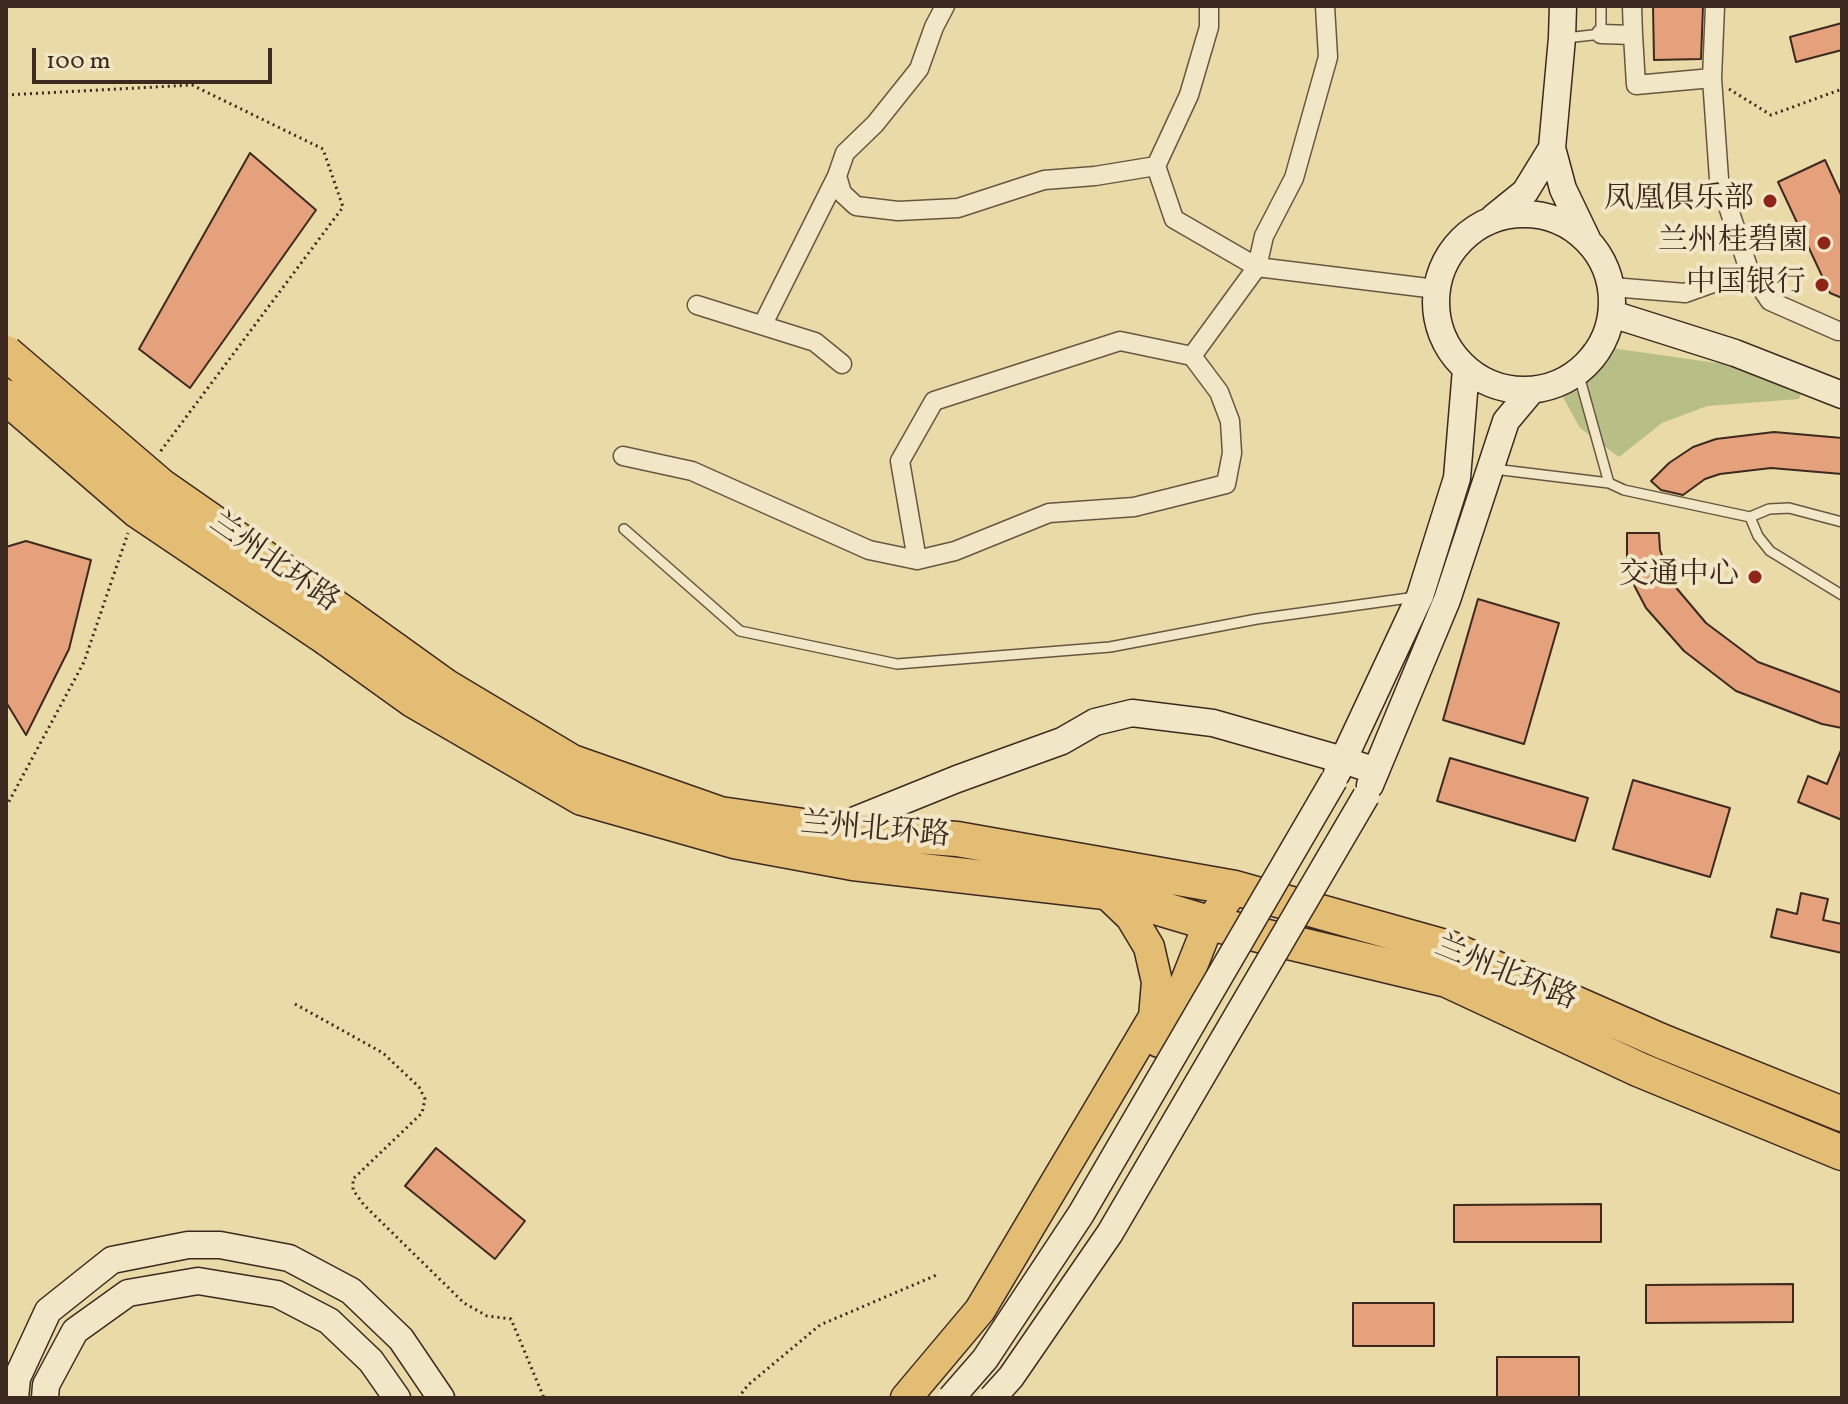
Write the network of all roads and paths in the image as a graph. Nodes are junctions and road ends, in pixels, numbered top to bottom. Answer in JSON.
{"nodes":[{"id":1,"x":945,"y":6,"type":"edge"},
{"id":2,"x":1209,"y":6,"type":"edge"},
{"id":3,"x":1325,"y":6,"type":"edge"},
{"id":4,"x":1563,"y":6,"type":"edge"},
{"id":5,"x":1601,"y":6,"type":"edge"},
{"id":6,"x":1632,"y":6,"type":"edge"},
{"id":7,"x":1715,"y":6,"type":"edge"},
{"id":8,"x":1601,"y":34,"type":"junction"},
{"id":9,"x":1633,"y":35,"type":"junction"},
{"id":10,"x":1562,"y":38,"type":"junction"},
{"id":11,"x":1712,"y":78,"type":"junction"},
{"id":12,"x":1842,"y":89,"type":"edge"},
{"id":13,"x":6,"y":95,"type":"edge"},
{"id":14,"x":1552,"y":148,"type":"junction"},
{"id":15,"x":1156,"y":166,"type":"junction"},
{"id":16,"x":837,"y":176,"type":"junction"},
{"id":17,"x":1492,"y":219,"type":"junction"},
{"id":18,"x":1588,"y":240,"type":"junction"},
{"id":19,"x":1257,"y":267,"type":"junction"},
{"id":20,"x":1749,"y":270,"type":"junction"},
{"id":21,"x":1612,"y":287,"type":"junction"},
{"id":22,"x":1436,"y":289,"type":"junction"},
{"id":23,"x":697,"y":305,"type":"dead end"},
{"id":24,"x":1612,"y":314,"type":"junction"},
{"id":25,"x":763,"y":324,"type":"junction"},
{"id":26,"x":1840,"y":331,"type":"edge"},
{"id":27,"x":6,"y":353,"type":"edge"},
{"id":28,"x":1192,"y":356,"type":"junction"},
{"id":29,"x":842,"y":364,"type":"dead end"},
{"id":30,"x":1466,"y":369,"type":"junction"},
{"id":31,"x":1578,"y":372,"type":"junction"},
{"id":32,"x":1532,"y":390,"type":"junction"},
{"id":33,"x":1842,"y":395,"type":"edge"},
{"id":34,"x":6,"y":397,"type":"edge"},
{"id":35,"x":623,"y":456,"type":"dead end"},
{"id":36,"x":155,"y":463,"type":"dead end"},
{"id":37,"x":1491,"y":468,"type":"junction"},
{"id":38,"x":1609,"y":483,"type":"junction"},
{"id":39,"x":1750,"y":517,"type":"junction"},
{"id":40,"x":1842,"y":522,"type":"edge"},
{"id":41,"x":624,"y":529,"type":"dead end"},
{"id":42,"x":128,"y":534,"type":"dead end"},
{"id":43,"x":917,"y":560,"type":"junction"},
{"id":44,"x":1842,"y":595,"type":"edge"},
{"id":45,"x":1420,"y":596,"type":"junction"},
{"id":46,"x":1447,"y":600,"type":"junction"},
{"id":47,"x":339,"y":628,"type":"junction"},
{"id":48,"x":1338,"y":770,"type":"junction"},
{"id":49,"x":1376,"y":771,"type":"junction"},
{"id":50,"x":6,"y":807,"type":"edge"},
{"id":51,"x":831,"y":830,"type":"junction"},
{"id":52,"x":1235,"y":888,"type":"junction"},
{"id":53,"x":1105,"y":892,"type":"junction"},
{"id":54,"x":1209,"y":923,"type":"junction"},
{"id":55,"x":295,"y":1004,"type":"dead end"},
{"id":56,"x":1842,"y":1114,"type":"edge"},
{"id":57,"x":1842,"y":1153,"type":"edge"},
{"id":58,"x":939,"y":1274,"type":"dead end"},
{"id":59,"x":15,"y":1398,"type":"edge"},
{"id":60,"x":45,"y":1398,"type":"edge"},
{"id":61,"x":397,"y":1398,"type":"edge"},
{"id":62,"x":441,"y":1398,"type":"edge"},
{"id":63,"x":544,"y":1398,"type":"edge"},
{"id":64,"x":738,"y":1398,"type":"edge"},
{"id":65,"x":906,"y":1398,"type":"edge"},
{"id":66,"x":928,"y":1398,"type":"edge"},
{"id":67,"x":951,"y":1398,"type":"edge"},
{"id":68,"x":992,"y":1398,"type":"edge"}],
"edges":[{"from":1,"to":16,"type":"street"},
{"from":2,"to":15,"type":"street"},
{"from":3,"to":19,"type":"street"},
{"from":4,"to":10,"type":"main road"},
{"from":5,"to":8,"type":"lane"},
{"from":6,"to":9,"type":"street"},
{"from":7,"to":11,"type":"street"},
{"from":8,"to":9,"type":"street"},
{"from":8,"to":10,"type":"lane"},
{"from":9,"to":11,"type":"street"},
{"from":10,"to":14,"type":"main road"},
{"from":11,"to":12,"type":"path"},
{"from":11,"to":20,"type":"street"},
{"from":13,"to":36,"type":"path"},
{"from":14,"to":17,"type":"main road"},
{"from":14,"to":18,"type":"main road"},
{"from":15,"to":16,"type":"street"},
{"from":15,"to":19,"type":"street"},
{"from":16,"to":25,"type":"street"},
{"from":17,"to":18,"type":"main road"},
{"from":17,"to":22,"type":"main road"},
{"from":18,"to":21,"type":"main road"},
{"from":19,"to":22,"type":"street"},
{"from":19,"to":28,"type":"street"},
{"from":20,"to":21,"type":"street"},
{"from":20,"to":26,"type":"street"},
{"from":21,"to":24,"type":"main road"},
{"from":22,"to":30,"type":"main road"},
{"from":23,"to":25,"type":"street"},
{"from":24,"to":31,"type":"main road"},
{"from":24,"to":33,"type":"main road"},
{"from":25,"to":29,"type":"street"},
{"from":27,"to":47,"type":"highway","name":"兰州北环路","bridge":true},
{"from":28,"to":43,"type":"street"},
{"from":28,"to":43,"type":"street"},
{"from":30,"to":32,"type":"main road"},
{"from":30,"to":45,"type":"main road"},
{"from":31,"to":32,"type":"main road"},
{"from":31,"to":38,"type":"lane"},
{"from":32,"to":37,"type":"main road"},
{"from":34,"to":47,"type":"highway","name":"兰州北环路","bridge":true},
{"from":35,"to":43,"type":"street"},
{"from":37,"to":38,"type":"lane"},
{"from":37,"to":46,"type":"main road"},
{"from":38,"to":39,"type":"lane"},
{"from":39,"to":40,"type":"lane"},
{"from":39,"to":44,"type":"lane"},
{"from":41,"to":45,"type":"lane"},
{"from":42,"to":50,"type":"path"},
{"from":45,"to":46,"type":"lane"},
{"from":45,"to":48,"type":"main road"},
{"from":46,"to":49,"type":"main road"},
{"from":47,"to":51,"type":"highway","name":"兰州北环路"},
{"from":47,"to":53,"type":"highway","name":"兰州北环路"},
{"from":48,"to":49,"type":"main road"},
{"from":48,"to":51,"type":"main road"},
{"from":48,"to":67,"type":"main road","bridge":true},
{"from":49,"to":68,"type":"main road","bridge":true},
{"from":51,"to":52,"type":"highway","name":"兰州北环路"},
{"from":52,"to":54,"type":"main road"},
{"from":52,"to":56,"type":"highway","name":"兰州北环路"},
{"from":53,"to":54,"type":"highway","name":"兰州北环路"},
{"from":53,"to":65,"type":"main road"},
{"from":54,"to":57,"type":"highway","name":"兰州北环路"},
{"from":54,"to":66,"type":"main road"},
{"from":55,"to":63,"type":"path"},
{"from":58,"to":64,"type":"path"},
{"from":59,"to":62,"type":"main road"},
{"from":60,"to":61,"type":"main road"}]}
